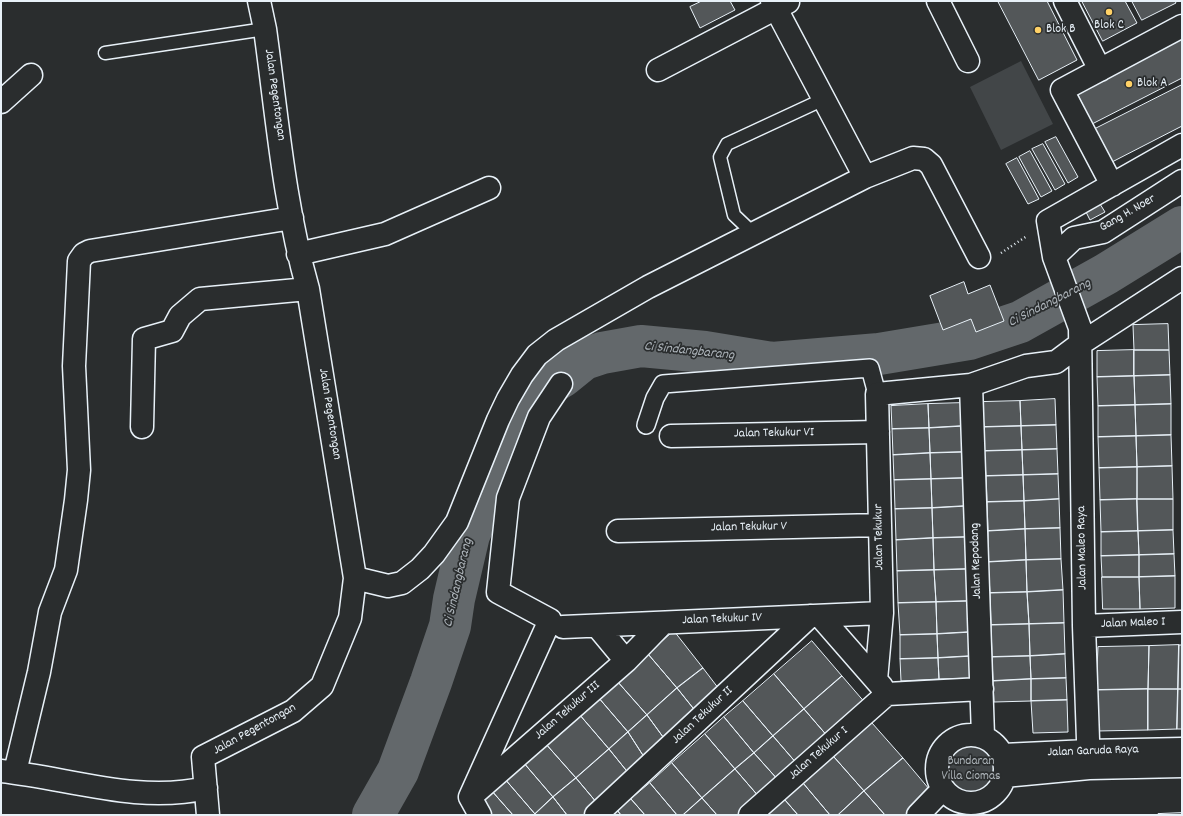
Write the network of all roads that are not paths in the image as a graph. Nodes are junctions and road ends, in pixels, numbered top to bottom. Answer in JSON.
{"nodes":[{"id":1,"x":938,"y":1,"type":"edge"},
{"id":2,"x":1065,"y":1,"type":"edge"},
{"id":3,"x":779,"y":3,"type":"edge"},
{"id":4,"x":261,"y":13,"type":"edge"},
{"id":5,"x":1182,"y":26,"type":"edge"},
{"id":6,"x":105,"y":53,"type":"dead end"},
{"id":7,"x":968,"y":61,"type":"dead end"},
{"id":8,"x":658,"y":70,"type":"dead end"},
{"id":9,"x":1100,"y":70,"type":"junction"},
{"id":10,"x":31,"y":75,"type":"dead end"},
{"id":11,"x":824,"y":99,"type":"junction"},
{"id":12,"x":1,"y":102,"type":"edge"},
{"id":13,"x":1182,"y":145,"type":"edge"},
{"id":14,"x":865,"y":177,"type":"junction"},
{"id":15,"x":1182,"y":181,"type":"edge"},
{"id":16,"x":1112,"y":185,"type":"junction"},
{"id":17,"x":489,"y":188,"type":"dead end"},
{"id":18,"x":292,"y":218,"type":"junction"},
{"id":19,"x":754,"y":234,"type":"junction"},
{"id":20,"x":298,"y":254,"type":"junction"},
{"id":21,"x":980,"y":257,"type":"road end"},
{"id":22,"x":1056,"y":263,"type":"junction"},
{"id":23,"x":1182,"y":278,"type":"edge"},
{"id":24,"x":308,"y":290,"type":"junction"},
{"id":25,"x":1080,"y":336,"type":"junction"},
{"id":26,"x":561,"y":384,"type":"dead end"},
{"id":27,"x":971,"y":385,"type":"junction"},
{"id":28,"x":877,"y":394,"type":"junction"},
{"id":29,"x":646,"y":425,"type":"dead end"},
{"id":30,"x":142,"y":427,"type":"dead end"},
{"id":31,"x":878,"y":432,"type":"junction"},
{"id":32,"x":671,"y":436,"type":"dead end"},
{"id":33,"x":880,"y":525,"type":"junction"},
{"id":34,"x":618,"y":532,"type":"dead end"},
{"id":35,"x":355,"y":578,"type":"junction"},
{"id":36,"x":882,"y":613,"type":"junction"},
{"id":37,"x":815,"y":616,"type":"junction"},
{"id":38,"x":663,"y":622,"type":"junction"},
{"id":39,"x":1182,"y":622,"type":"edge"},
{"id":40,"x":597,"y":626,"type":"junction"},
{"id":41,"x":1084,"y":626,"type":"junction"},
{"id":42,"x":563,"y":627,"type":"dead end"},
{"id":43,"x":626,"y":661,"type":"junction"},
{"id":44,"x":882,"y":687,"type":"junction"},
{"id":45,"x":982,"y":689,"type":"junction"},
{"id":46,"x":983,"y":736,"type":"junction"},
{"id":47,"x":1182,"y":750,"type":"edge"},
{"id":48,"x":1089,"y":760,"type":"junction"},
{"id":49,"x":1004,"y":765,"type":"junction"},
{"id":50,"x":1182,"y":766,"type":"edge"},
{"id":51,"x":8,"y":772,"type":"edge"},
{"id":52,"x":206,"y":788,"type":"junction"},
{"id":53,"x":943,"y":790,"type":"junction"},
{"id":54,"x":475,"y":806,"type":"edge"},
{"id":55,"x":208,"y":815,"type":"edge"},
{"id":56,"x":596,"y":815,"type":"edge"},
{"id":57,"x":750,"y":815,"type":"edge"},
{"id":58,"x":918,"y":815,"type":"edge"}],
"edges":[{"from":1,"to":7,"type":"street"},
{"from":2,"to":9,"type":"street"},
{"from":3,"to":8,"type":"street"},
{"from":3,"to":11,"type":"street"},
{"from":4,"to":6,"type":"lane"},
{"from":4,"to":18,"type":"street","name":"Jalan Pegentongan"},
{"from":5,"to":9,"type":"street"},
{"from":9,"to":16,"type":"street"},
{"from":10,"to":12,"type":"street"},
{"from":11,"to":14,"type":"street"},
{"from":11,"to":19,"type":"lane"},
{"from":13,"to":16,"type":"street"},
{"from":14,"to":19,"type":"street"},
{"from":14,"to":21,"type":"street"},
{"from":15,"to":22,"type":"street","name":"Gang H. Noer"},
{"from":16,"to":22,"type":"street","name":"Jalan Maleo Raya"},
{"from":17,"to":20,"type":"street"},
{"from":18,"to":20,"type":"street","name":"Jalan Pegentongan"},
{"from":18,"to":51,"type":"street"},
{"from":19,"to":35,"type":"street"},
{"from":20,"to":24,"type":"street","name":"Jalan Pegentongan"},
{"from":22,"to":25,"type":"street","name":"Jalan Maleo Raya"},
{"from":23,"to":25,"type":"street"},
{"from":24,"to":30,"type":"street"},
{"from":24,"to":35,"type":"street","name":"Jalan Pegentongan"},
{"from":25,"to":27,"type":"street"},
{"from":25,"to":41,"type":"street","name":"Jalan Maleo Raya"},
{"from":26,"to":54,"type":"street"},
{"from":27,"to":28,"type":"street"},
{"from":27,"to":45,"type":"street","name":"Jalan Kepodang"},
{"from":28,"to":29,"type":"street"},
{"from":28,"to":31,"type":"street","name":"Jalan Tekukur"},
{"from":31,"to":32,"type":"street","name":"Jalan Tekukur VI"},
{"from":31,"to":33,"type":"street","name":"Jalan Tekukur"},
{"from":33,"to":34,"type":"street","name":"Jalan Tekukur V"},
{"from":33,"to":36,"type":"street","name":"Jalan Tekukur"},
{"from":35,"to":52,"type":"street","name":"Jalan Pegentongan"},
{"from":36,"to":37,"type":"street","name":"Jalan Tekukur IV"},
{"from":36,"to":44,"type":"street","name":"Jalan Tekukur"},
{"from":37,"to":38,"type":"street","name":"Jalan Tekukur IV"},
{"from":37,"to":44,"type":"street"},
{"from":37,"to":56,"type":"street","name":"Jalan Tekukur II"},
{"from":38,"to":40,"type":"street","name":"Jalan Tekukur IV"},
{"from":38,"to":43,"type":"street","name":"Jalan Tekukur III"},
{"from":39,"to":41,"type":"street","name":"Jalan Maleo I"},
{"from":40,"to":42,"type":"street","name":"Jalan Tekukur IV"},
{"from":40,"to":43,"type":"street"},
{"from":41,"to":48,"type":"street","name":"Jalan Maleo Raya"},
{"from":43,"to":54,"type":"street","name":"Jalan Tekukur III"},
{"from":44,"to":45,"type":"street"},
{"from":44,"to":57,"type":"street","name":"Jalan Tekukur I"},
{"from":45,"to":46,"type":"street","name":"Jalan Kepodang"},
{"from":46,"to":49,"type":"street"},
{"from":46,"to":53,"type":"street"},
{"from":47,"to":48,"type":"street","name":"Jalan Garuda Raya"},
{"from":48,"to":49,"type":"street","name":"Jalan Garuda Raya"},
{"from":48,"to":50,"type":"street","name":"Jalan Garuda Raya"},
{"from":49,"to":53,"type":"street"},
{"from":51,"to":52,"type":"street"},
{"from":52,"to":55,"type":"street"},
{"from":53,"to":58,"type":"street"}]}
